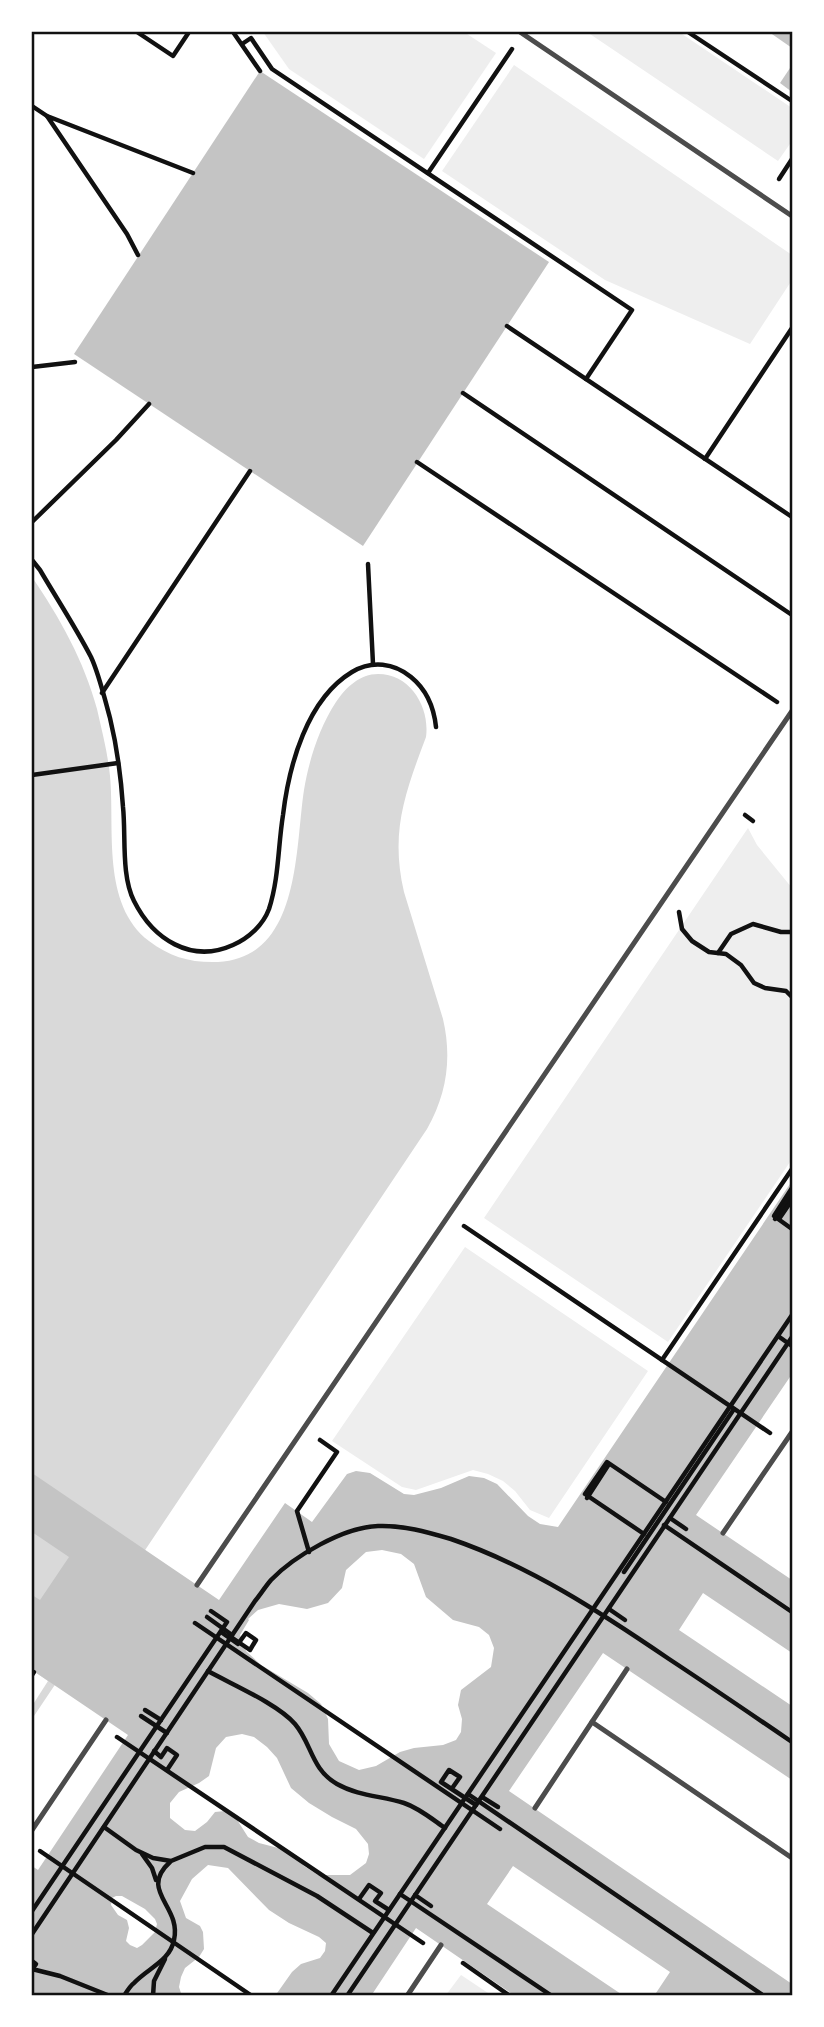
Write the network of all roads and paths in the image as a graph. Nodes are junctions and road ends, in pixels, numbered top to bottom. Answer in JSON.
{"nodes":[{"id":1,"x":137,"y":32,"type":"edge"},
{"id":2,"x":189,"y":32,"type":"edge"},
{"id":3,"x":233,"y":32,"type":"edge"},
{"id":4,"x":520,"y":32,"type":"edge"},
{"id":5,"x":688,"y":32,"type":"edge"},
{"id":6,"x":242,"y":44,"type":"junction"},
{"id":7,"x":512,"y":50,"type":"dead end"},
{"id":8,"x":260,"y":71,"type":"dead end"},
{"id":9,"x":792,"y":101,"type":"edge"},
{"id":10,"x":32,"y":106,"type":"edge"},
{"id":11,"x":47,"y":116,"type":"junction"},
{"id":12,"x":793,"y":159,"type":"edge"},
{"id":13,"x":193,"y":173,"type":"dead end"},
{"id":14,"x":428,"y":173,"type":"junction"},
{"id":15,"x":779,"y":179,"type":"dead end"},
{"id":16,"x":793,"y":216,"type":"edge"},
{"id":17,"x":138,"y":255,"type":"dead end"},
{"id":18,"x":507,"y":326,"type":"dead end"},
{"id":19,"x":793,"y":328,"type":"edge"},
{"id":20,"x":75,"y":362,"type":"dead end"},
{"id":21,"x":32,"y":367,"type":"edge"},
{"id":22,"x":586,"y":379,"type":"junction"},
{"id":23,"x":463,"y":393,"type":"dead end"},
{"id":24,"x":149,"y":404,"type":"dead end"},
{"id":25,"x":705,"y":459,"type":"junction"},
{"id":26,"x":417,"y":462,"type":"dead end"},
{"id":27,"x":250,"y":471,"type":"dead end"},
{"id":28,"x":793,"y":517,"type":"edge"},
{"id":29,"x":32,"y":522,"type":"edge"},
{"id":30,"x":32,"y":560,"type":"edge"},
{"id":31,"x":368,"y":564,"type":"dead end"},
{"id":32,"x":793,"y":615,"type":"edge"},
{"id":33,"x":373,"y":664,"type":"junction"},
{"id":34,"x":102,"y":693,"type":"junction"},
{"id":35,"x":777,"y":702,"type":"dead end"},
{"id":36,"x":793,"y":711,"type":"edge"},
{"id":37,"x":436,"y":727,"type":"dead end"},
{"id":38,"x":118,"y":763,"type":"junction"},
{"id":39,"x":32,"y":775,"type":"edge"},
{"id":40,"x":745,"y":815,"type":"dead end"},
{"id":41,"x":753,"y":821,"type":"dead end"},
{"id":42,"x":679,"y":912,"type":"dead end"},
{"id":43,"x":793,"y":932,"type":"edge"},
{"id":44,"x":718,"y":953,"type":"junction"},
{"id":45,"x":793,"y":997,"type":"edge"},
{"id":46,"x":793,"y":1169,"type":"edge"},
{"id":47,"x":786,"y":1178,"type":"junction"},
{"id":48,"x":793,"y":1182,"type":"edge"},
{"id":49,"x":793,"y":1188,"type":"edge"},
{"id":50,"x":793,"y":1194,"type":"edge"},
{"id":51,"x":793,"y":1200,"type":"edge"},
{"id":52,"x":776,"y":1218,"type":"junction"},
{"id":53,"x":464,"y":1226,"type":"dead end"},
{"id":54,"x":793,"y":1230,"type":"edge"},
{"id":55,"x":793,"y":1315,"type":"edge"},
{"id":56,"x":778,"y":1336,"type":"junction"},
{"id":57,"x":793,"y":1338,"type":"edge"},
{"id":58,"x":793,"y":1346,"type":"edge"},
{"id":59,"x":662,"y":1360,"type":"junction"},
{"id":60,"x":734,"y":1409,"type":"junction"},
{"id":61,"x":793,"y":1432,"type":"edge"},
{"id":62,"x":770,"y":1433,"type":"dead end"},
{"id":63,"x":320,"y":1440,"type":"dead end"},
{"id":64,"x":785,"y":1442,"type":"junction"},
{"id":65,"x":793,"y":1447,"type":"edge"},
{"id":66,"x":588,"y":1496,"type":"junction"},
{"id":67,"x":670,"y":1505,"type":"junction"},
{"id":68,"x":670,"y":1518,"type":"junction"},
{"id":69,"x":654,"y":1519,"type":"junction"},
{"id":70,"x":686,"y":1529,"type":"dead end"},
{"id":71,"x":723,"y":1533,"type":"dead end"},
{"id":72,"x":644,"y":1534,"type":"junction"},
{"id":73,"x":653,"y":1544,"type":"junction"},
{"id":74,"x":309,"y":1552,"type":"junction"},
{"id":75,"x":624,"y":1572,"type":"dead end"},
{"id":76,"x":197,"y":1585,"type":"dead end"},
{"id":77,"x":594,"y":1608,"type":"junction"},
{"id":78,"x":609,"y":1609,"type":"junction"},
{"id":79,"x":211,"y":1611,"type":"dead end"},
{"id":80,"x":793,"y":1612,"type":"edge"},
{"id":81,"x":207,"y":1618,"type":"dead end"},
{"id":82,"x":625,"y":1620,"type":"dead end"},
{"id":83,"x":195,"y":1623,"type":"dead end"},
{"id":84,"x":221,"y":1632,"type":"junction"},
{"id":85,"x":231,"y":1636,"type":"junction"},
{"id":86,"x":238,"y":1642,"type":"junction"},
{"id":87,"x":244,"y":1656,"type":"junction"},
{"id":88,"x":627,"y":1669,"type":"dead end"},
{"id":89,"x":208,"y":1671,"type":"junction"},
{"id":90,"x":145,"y":1710,"type":"dead end"},
{"id":91,"x":141,"y":1716,"type":"dead end"},
{"id":92,"x":106,"y":1720,"type":"dead end"},
{"id":93,"x":160,"y":1720,"type":"junction"},
{"id":94,"x":592,"y":1722,"type":"junction"},
{"id":95,"x":167,"y":1733,"type":"junction"},
{"id":96,"x":117,"y":1737,"type":"dead end"},
{"id":97,"x":793,"y":1742,"type":"edge"},
{"id":98,"x":154,"y":1751,"type":"junction"},
{"id":99,"x":167,"y":1770,"type":"junction"},
{"id":100,"x":453,"y":1787,"type":"junction"},
{"id":101,"x":447,"y":1793,"type":"junction"},
{"id":102,"x":468,"y":1796,"type":"junction"},
{"id":103,"x":482,"y":1797,"type":"junction"},
{"id":104,"x":476,"y":1805,"type":"junction"},
{"id":105,"x":498,"y":1808,"type":"dead end"},
{"id":106,"x":535,"y":1808,"type":"dead end"},
{"id":107,"x":104,"y":1827,"type":"junction"},
{"id":108,"x":445,"y":1828,"type":"junction"},
{"id":109,"x":500,"y":1829,"type":"dead end"},
{"id":110,"x":32,"y":1830,"type":"edge"},
{"id":111,"x":40,"y":1851,"type":"dead end"},
{"id":112,"x":140,"y":1852,"type":"junction"},
{"id":113,"x":793,"y":1858,"type":"edge"},
{"id":114,"x":171,"y":1861,"type":"junction"},
{"id":115,"x":157,"y":1881,"type":"junction"},
{"id":116,"x":400,"y":1894,"type":"junction"},
{"id":117,"x":415,"y":1895,"type":"junction"},
{"id":118,"x":359,"y":1899,"type":"junction"},
{"id":119,"x":431,"y":1906,"type":"dead end"},
{"id":120,"x":32,"y":1908,"type":"edge"},
{"id":121,"x":389,"y":1910,"type":"junction"},
{"id":122,"x":42,"y":1919,"type":"junction"},
{"id":123,"x":373,"y":1933,"type":"junction"},
{"id":124,"x":32,"y":1934,"type":"edge"},
{"id":125,"x":423,"y":1943,"type":"dead end"},
{"id":126,"x":441,"y":1945,"type":"dead end"},
{"id":127,"x":168,"y":1955,"type":"junction"},
{"id":128,"x":32,"y":1961,"type":"edge"},
{"id":129,"x":463,"y":1964,"type":"dead end"},
{"id":130,"x":32,"y":1969,"type":"edge"},
{"id":131,"x":110,"y":1996,"type":"edge"},
{"id":132,"x":124,"y":1996,"type":"edge"},
{"id":133,"x":153,"y":1996,"type":"edge"},
{"id":134,"x":252,"y":1996,"type":"edge"},
{"id":135,"x":331,"y":1996,"type":"edge"},
{"id":136,"x":347,"y":1996,"type":"edge"},
{"id":137,"x":407,"y":1996,"type":"edge"},
{"id":138,"x":510,"y":1996,"type":"edge"},
{"id":139,"x":552,"y":1996,"type":"edge"},
{"id":140,"x":764,"y":1996,"type":"edge"}],
"edges":[{"from":1,"to":2,"type":"path"},
{"from":3,"to":6,"type":"path"},
{"from":4,"to":16,"type":"lane"},
{"from":5,"to":9,"type":"path"},
{"from":6,"to":8,"type":"path"},
{"from":6,"to":14,"type":"path"},
{"from":7,"to":14,"type":"path"},
{"from":10,"to":11,"type":"path"},
{"from":11,"to":13,"type":"path"},
{"from":11,"to":17,"type":"path"},
{"from":12,"to":15,"type":"path"},
{"from":14,"to":22,"type":"path"},
{"from":18,"to":22,"type":"path"},
{"from":19,"to":25,"type":"path"},
{"from":20,"to":21,"type":"path"},
{"from":22,"to":25,"type":"path"},
{"from":23,"to":32,"type":"path"},
{"from":24,"to":29,"type":"path"},
{"from":25,"to":28,"type":"path"},
{"from":26,"to":35,"type":"path"},
{"from":27,"to":34,"type":"path"},
{"from":30,"to":34,"type":"path"},
{"from":31,"to":33,"type":"path"},
{"from":33,"to":37,"type":"path"},
{"from":33,"to":38,"type":"path"},
{"from":34,"to":38,"type":"path"},
{"from":36,"to":76,"type":"lane"},
{"from":38,"to":39,"type":"path"},
{"from":40,"to":41,"type":"path"},
{"from":42,"to":44,"type":"path"},
{"from":43,"to":44,"type":"path"},
{"from":44,"to":45,"type":"path"},
{"from":46,"to":47,"type":"path"},
{"from":47,"to":48,"type":"path"},
{"from":47,"to":59,"type":"path"},
{"from":49,"to":52,"type":"path"},
{"from":50,"to":54,"type":"path"},
{"from":51,"to":52,"type":"path"},
{"from":52,"to":54,"type":"path"},
{"from":53,"to":59,"type":"path"},
{"from":55,"to":56,"type":"path"},
{"from":56,"to":58,"type":"path"},
{"from":56,"to":69,"type":"path"},
{"from":57,"to":68,"type":"path"},
{"from":59,"to":60,"type":"path"},
{"from":60,"to":62,"type":"path"},
{"from":60,"to":67,"type":"path"},
{"from":61,"to":64,"type":"lane"},
{"from":63,"to":74,"type":"path"},
{"from":64,"to":65,"type":"lane"},
{"from":64,"to":71,"type":"lane"},
{"from":66,"to":67,"type":"path"},
{"from":66,"to":72,"type":"path"},
{"from":66,"to":73,"type":"path"},
{"from":67,"to":75,"type":"path"},
{"from":68,"to":70,"type":"path"},
{"from":68,"to":73,"type":"path"},
{"from":69,"to":72,"type":"path"},
{"from":69,"to":80,"type":"path"},
{"from":72,"to":77,"type":"path"},
{"from":73,"to":78,"type":"path"},
{"from":74,"to":77,"type":"path"},
{"from":74,"to":85,"type":"path"},
{"from":77,"to":97,"type":"path"},
{"from":77,"to":102,"type":"path"},
{"from":78,"to":82,"type":"path"},
{"from":78,"to":103,"type":"path"},
{"from":79,"to":84,"type":"path"},
{"from":81,"to":85,"type":"path"},
{"from":83,"to":87,"type":"path"},
{"from":84,"to":86,"type":"path"},
{"from":84,"to":93,"type":"path"},
{"from":85,"to":86,"type":"path"},
{"from":85,"to":89,"type":"path"},
{"from":86,"to":87,"type":"path"},
{"from":87,"to":101,"type":"path"},
{"from":88,"to":94,"type":"lane"},
{"from":89,"to":95,"type":"path"},
{"from":89,"to":108,"type":"path"},
{"from":90,"to":93,"type":"path"},
{"from":91,"to":95,"type":"path"},
{"from":92,"to":110,"type":"lane"},
{"from":93,"to":120,"type":"path"},
{"from":94,"to":106,"type":"lane"},
{"from":94,"to":113,"type":"lane"},
{"from":95,"to":98,"type":"path"},
{"from":96,"to":99,"type":"path"},
{"from":98,"to":99,"type":"path"},
{"from":98,"to":107,"type":"path"},
{"from":99,"to":118,"type":"path"},
{"from":100,"to":101,"type":"path"},
{"from":100,"to":102,"type":"path"},
{"from":100,"to":104,"type":"path"},
{"from":101,"to":109,"type":"path"},
{"from":102,"to":108,"type":"path"},
{"from":102,"to":140,"type":"path"},
{"from":103,"to":104,"type":"path"},
{"from":103,"to":105,"type":"path"},
{"from":104,"to":117,"type":"path"},
{"from":107,"to":112,"type":"path"},
{"from":107,"to":122,"type":"path"},
{"from":108,"to":116,"type":"path"},
{"from":111,"to":134,"type":"path"},
{"from":112,"to":114,"type":"path"},
{"from":112,"to":115,"type":"path"},
{"from":114,"to":115,"type":"path"},
{"from":114,"to":123,"type":"path"},
{"from":115,"to":127,"type":"path"},
{"from":116,"to":121,"type":"path"},
{"from":116,"to":139,"type":"path"},
{"from":117,"to":119,"type":"path"},
{"from":117,"to":136,"type":"path"},
{"from":118,"to":121,"type":"path"},
{"from":118,"to":125,"type":"path"},
{"from":120,"to":122,"type":"path"},
{"from":121,"to":123,"type":"path"},
{"from":122,"to":124,"type":"path"},
{"from":123,"to":135,"type":"path"},
{"from":126,"to":137,"type":"lane"},
{"from":127,"to":132,"type":"path"},
{"from":127,"to":133,"type":"path"},
{"from":128,"to":130,"type":"path"},
{"from":129,"to":138,"type":"path"},
{"from":130,"to":131,"type":"path"}]}
